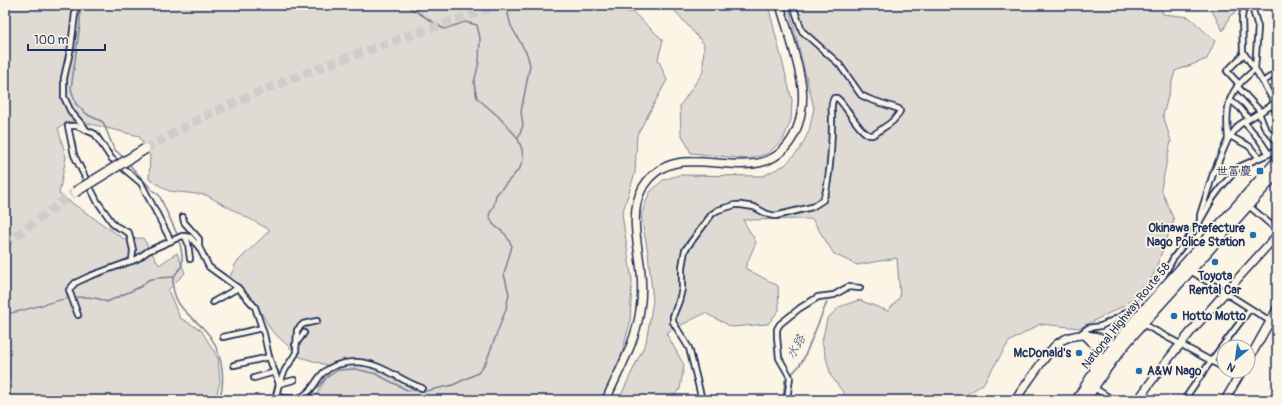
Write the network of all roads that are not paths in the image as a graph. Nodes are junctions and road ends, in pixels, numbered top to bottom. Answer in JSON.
{"nodes":[{"id":1,"x":76,"y":5,"type":"edge"},
{"id":2,"x":780,"y":5,"type":"edge"},
{"id":3,"x":793,"y":5,"type":"edge"},
{"id":4,"x":1247,"y":5,"type":"edge"},
{"id":5,"x":1254,"y":5,"type":"edge"},
{"id":6,"x":1244,"y":54,"type":"junction"},
{"id":7,"x":1249,"y":60,"type":"junction"},
{"id":8,"x":1256,"y":61,"type":"junction"},
{"id":9,"x":1255,"y":69,"type":"junction"},
{"id":10,"x":1277,"y":72,"type":"edge"},
{"id":11,"x":1263,"y":82,"type":"junction"},
{"id":12,"x":1238,"y":85,"type":"junction"},
{"id":13,"x":1230,"y":100,"type":"junction"},
{"id":14,"x":1275,"y":103,"type":"edge"},
{"id":15,"x":1260,"y":112,"type":"junction"},
{"id":16,"x":1277,"y":113,"type":"edge"},
{"id":17,"x":1249,"y":119,"type":"junction"},
{"id":18,"x":1244,"y":122,"type":"junction"},
{"id":19,"x":88,"y":131,"type":"junction"},
{"id":20,"x":1229,"y":137,"type":"junction"},
{"id":21,"x":1277,"y":142,"type":"edge"},
{"id":22,"x":145,"y":149,"type":"tunnel mouth"},
{"id":23,"x":1277,"y":150,"type":"edge"},
{"id":24,"x":1269,"y":154,"type":"junction"},
{"id":25,"x":1259,"y":158,"type":"junction"},
{"id":26,"x":1277,"y":161,"type":"edge"},
{"id":27,"x":1277,"y":173,"type":"edge"},
{"id":28,"x":1210,"y":184,"type":"junction"},
{"id":29,"x":1220,"y":189,"type":"junction"},
{"id":30,"x":75,"y":192,"type":"tunnel mouth"},
{"id":31,"x":1248,"y":204,"type":"junction"},
{"id":32,"x":183,"y":217,"type":"dead end"},
{"id":33,"x":1200,"y":223,"type":"junction"},
{"id":34,"x":1277,"y":230,"type":"edge"},
{"id":35,"x":1277,"y":235,"type":"edge"},
{"id":36,"x":184,"y":236,"type":"junction"},
{"id":37,"x":173,"y":240,"type":"junction"},
{"id":38,"x":199,"y":247,"type":"junction"},
{"id":39,"x":190,"y":259,"type":"dead end"},
{"id":40,"x":132,"y":261,"type":"junction"},
{"id":41,"x":1190,"y":271,"type":"junction"},
{"id":42,"x":238,"y":288,"type":"junction"},
{"id":43,"x":860,"y":288,"type":"dead end"},
{"id":44,"x":1225,"y":293,"type":"junction"},
{"id":45,"x":213,"y":302,"type":"dead end"},
{"id":46,"x":1250,"y":309,"type":"junction"},
{"id":47,"x":1277,"y":309,"type":"edge"},
{"id":48,"x":78,"y":316,"type":"dead end"},
{"id":49,"x":316,"y":321,"type":"dead end"},
{"id":50,"x":1270,"y":321,"type":"junction"},
{"id":51,"x":1143,"y":324,"type":"junction"},
{"id":52,"x":262,"y":328,"type":"junction"},
{"id":53,"x":304,"y":334,"type":"dead end"},
{"id":54,"x":1081,"y":336,"type":"junction"},
{"id":55,"x":223,"y":337,"type":"dead end"},
{"id":56,"x":295,"y":344,"type":"junction"},
{"id":57,"x":1181,"y":345,"type":"junction"},
{"id":58,"x":1256,"y":346,"type":"edge"},
{"id":59,"x":1118,"y":347,"type":"junction"},
{"id":60,"x":269,"y":357,"type":"junction"},
{"id":61,"x":1211,"y":361,"type":"junction"},
{"id":62,"x":1216,"y":364,"type":"edge"},
{"id":63,"x":234,"y":365,"type":"dead end"},
{"id":64,"x":275,"y":372,"type":"junction"},
{"id":65,"x":254,"y":378,"type":"dead end"},
{"id":66,"x":1238,"y":379,"type":"edge"},
{"id":67,"x":294,"y":380,"type":"dead end"},
{"id":68,"x":279,"y":384,"type":"junction"},
{"id":69,"x":1090,"y":386,"type":"junction"},
{"id":70,"x":422,"y":388,"type":"dead end"},
{"id":71,"x":276,"y":398,"type":"edge"},
{"id":72,"x":606,"y":400,"type":"edge"},
{"id":73,"x":702,"y":400,"type":"edge"},
{"id":74,"x":787,"y":400,"type":"edge"},
{"id":75,"x":1015,"y":400,"type":"edge"},
{"id":76,"x":1077,"y":400,"type":"edge"},
{"id":77,"x":1086,"y":400,"type":"edge"},
{"id":78,"x":1113,"y":400,"type":"edge"},
{"id":79,"x":1138,"y":400,"type":"edge"},
{"id":80,"x":1184,"y":400,"type":"edge"},
{"id":81,"x":1225,"y":400,"type":"edge"}],
"edges":[{"from":1,"to":19,"type":"street"},
{"from":2,"to":72,"type":"main road"},
{"from":3,"to":73,"type":"street"},
{"from":4,"to":6,"type":"street"},
{"from":5,"to":8,"type":"street"},
{"from":6,"to":7,"type":"street"},
{"from":6,"to":12,"type":"street"},
{"from":7,"to":8,"type":"street"},
{"from":7,"to":9,"type":"street"},
{"from":8,"to":9,"type":"street"},
{"from":9,"to":11,"type":"street"},
{"from":9,"to":12,"type":"street"},
{"from":10,"to":11,"type":"street"},
{"from":11,"to":14,"type":"street"},
{"from":12,"to":13,"type":"street"},
{"from":12,"to":15,"type":"street"},
{"from":13,"to":17,"type":"street"},
{"from":13,"to":20,"type":"street"},
{"from":14,"to":15,"type":"street"},
{"from":14,"to":16,"type":"street"},
{"from":15,"to":17,"type":"street"},
{"from":15,"to":21,"type":"street"},
{"from":17,"to":18,"type":"street"},
{"from":18,"to":20,"type":"street"},
{"from":18,"to":24,"type":"street"},
{"from":19,"to":37,"type":"street"},
{"from":19,"to":40,"type":"street"},
{"from":20,"to":25,"type":"street"},
{"from":20,"to":28,"type":"street"},
{"from":22,"to":30,"type":"highway","bridge":true},
{"from":23,"to":24,"type":"street"},
{"from":24,"to":25,"type":"street"},
{"from":25,"to":29,"type":"street"},
{"from":26,"to":59,"type":"highway","name":"National Highway Route 58"},
{"from":27,"to":31,"type":"highway","name":"National Highway Route 58"},
{"from":28,"to":29,"type":"street"},
{"from":28,"to":33,"type":"street"},
{"from":29,"to":33,"type":"street"},
{"from":31,"to":34,"type":"street"},
{"from":31,"to":41,"type":"highway","name":"National Highway Route 58"},
{"from":32,"to":38,"type":"street"},
{"from":33,"to":54,"type":"street"},
{"from":35,"to":44,"type":"main road"},
{"from":36,"to":37,"type":"street"},
{"from":36,"to":38,"type":"street"},
{"from":36,"to":39,"type":"street"},
{"from":37,"to":40,"type":"street"},
{"from":38,"to":42,"type":"street"},
{"from":40,"to":48,"type":"street"},
{"from":41,"to":44,"type":"street"},
{"from":41,"to":51,"type":"highway","name":"National Highway Route 58"},
{"from":42,"to":45,"type":"street"},
{"from":42,"to":52,"type":"street"},
{"from":43,"to":74,"type":"street"},
{"from":44,"to":46,"type":"street"},
{"from":44,"to":57,"type":"main road"},
{"from":46,"to":50,"type":"street"},
{"from":46,"to":61,"type":"street"},
{"from":47,"to":50,"type":"main road"},
{"from":49,"to":56,"type":"street"},
{"from":50,"to":58,"type":"main road"},
{"from":51,"to":57,"type":"street"},
{"from":51,"to":59,"type":"highway","name":"National Highway Route 58"},
{"from":52,"to":55,"type":"street"},
{"from":52,"to":60,"type":"street"},
{"from":53,"to":56,"type":"street"},
{"from":54,"to":59,"type":"main road"},
{"from":54,"to":69,"type":"highway"},
{"from":54,"to":75,"type":"main road"},
{"from":56,"to":68,"type":"street"},
{"from":57,"to":61,"type":"street"},
{"from":57,"to":79,"type":"main road"},
{"from":59,"to":69,"type":"highway","name":"National Highway Route 58"},
{"from":60,"to":63,"type":"street"},
{"from":60,"to":64,"type":"street"},
{"from":61,"to":62,"type":"street"},
{"from":61,"to":80,"type":"street"},
{"from":64,"to":65,"type":"street"},
{"from":64,"to":68,"type":"street"},
{"from":66,"to":81,"type":"main road"},
{"from":67,"to":68,"type":"street"},
{"from":68,"to":71,"type":"street"},
{"from":69,"to":76,"type":"highway","name":"National Highway Route 58"},
{"from":69,"to":77,"type":"highway","name":"National Highway Route 58"},
{"from":69,"to":78,"type":"street"},
{"from":70,"to":71,"type":"street"}]}
